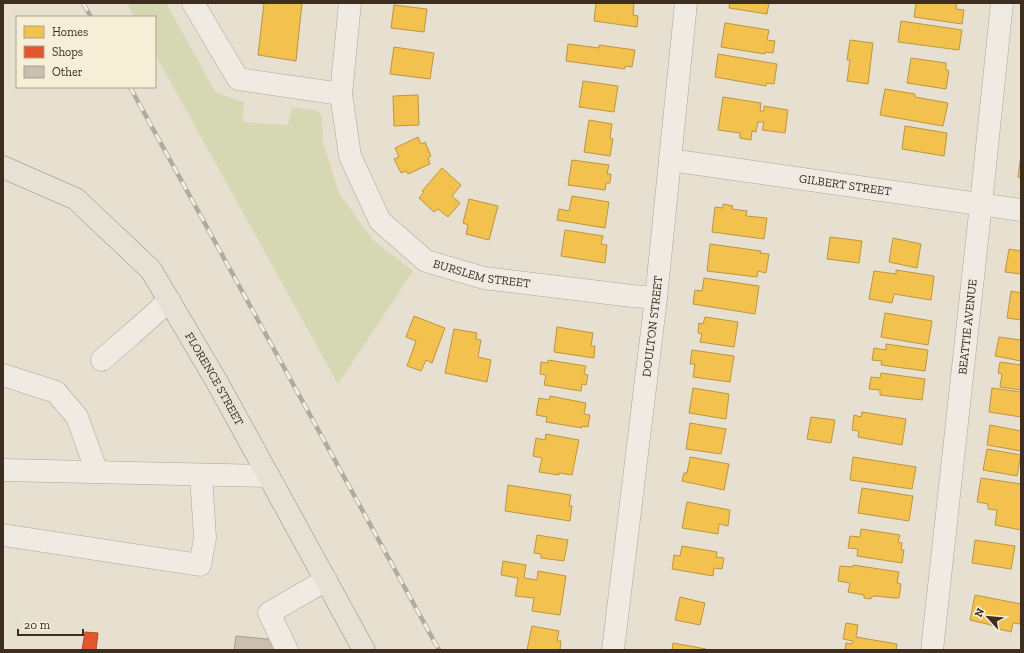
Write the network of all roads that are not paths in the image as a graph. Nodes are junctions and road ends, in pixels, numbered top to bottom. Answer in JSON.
{"nodes":[{"id":1,"x":193,"y":3,"type":"edge"},
{"id":2,"x":350,"y":3,"type":"edge"},
{"id":3,"x":686,"y":3,"type":"edge"},
{"id":4,"x":1002,"y":3,"type":"edge"},
{"id":5,"x":341,"y":94,"type":"junction"},
{"id":6,"x":670,"y":160,"type":"junction"},
{"id":7,"x":3,"y":167,"type":"edge"},
{"id":8,"x":981,"y":204,"type":"junction"},
{"id":9,"x":1021,"y":210,"type":"edge"},
{"id":10,"x":656,"y":298,"type":"junction"},
{"id":11,"x":169,"y":300,"type":"junction"},
{"id":12,"x":102,"y":360,"type":"dead end"},
{"id":13,"x":3,"y":374,"type":"edge"},
{"id":14,"x":3,"y":470,"type":"edge"},
{"id":15,"x":97,"y":472,"type":"junction"},
{"id":16,"x":201,"y":475,"type":"junction"},
{"id":17,"x":269,"y":476,"type":"junction"},
{"id":18,"x":3,"y":535,"type":"edge"},
{"id":19,"x":326,"y":580,"type":"junction"},
{"id":20,"x":287,"y":650,"type":"edge"},
{"id":21,"x":364,"y":650,"type":"edge"},
{"id":22,"x":613,"y":650,"type":"edge"},
{"id":23,"x":932,"y":650,"type":"edge"}],
"edges":[{"from":1,"to":5,"type":"street"},
{"from":2,"to":5,"type":"street","name":"BURSLEM STREET"},
{"from":3,"to":6,"type":"street","name":"DOULTON STREET"},
{"from":4,"to":8,"type":"street","name":"BEATTIE AVENUE"},
{"from":5,"to":10,"type":"street","name":"BURSLEM STREET"},
{"from":6,"to":8,"type":"street","name":"GILBERT STREET"},
{"from":6,"to":10,"type":"street","name":"DOULTON STREET"},
{"from":7,"to":11,"type":"main road","name":"FLORENCE STREET"},
{"from":8,"to":9,"type":"street","name":"GILBERT STREET"},
{"from":8,"to":23,"type":"street","name":"BEATTIE AVENUE"},
{"from":10,"to":22,"type":"street","name":"DOULTON STREET"},
{"from":11,"to":12,"type":"street"},
{"from":11,"to":17,"type":"main road","name":"FLORENCE STREET"},
{"from":13,"to":15,"type":"street"},
{"from":14,"to":15,"type":"street"},
{"from":15,"to":16,"type":"street"},
{"from":16,"to":17,"type":"street"},
{"from":16,"to":18,"type":"street"},
{"from":17,"to":19,"type":"main road","name":"FLORENCE STREET"},
{"from":19,"to":20,"type":"street"},
{"from":19,"to":21,"type":"main road","name":"FLORENCE STREET"}]}
